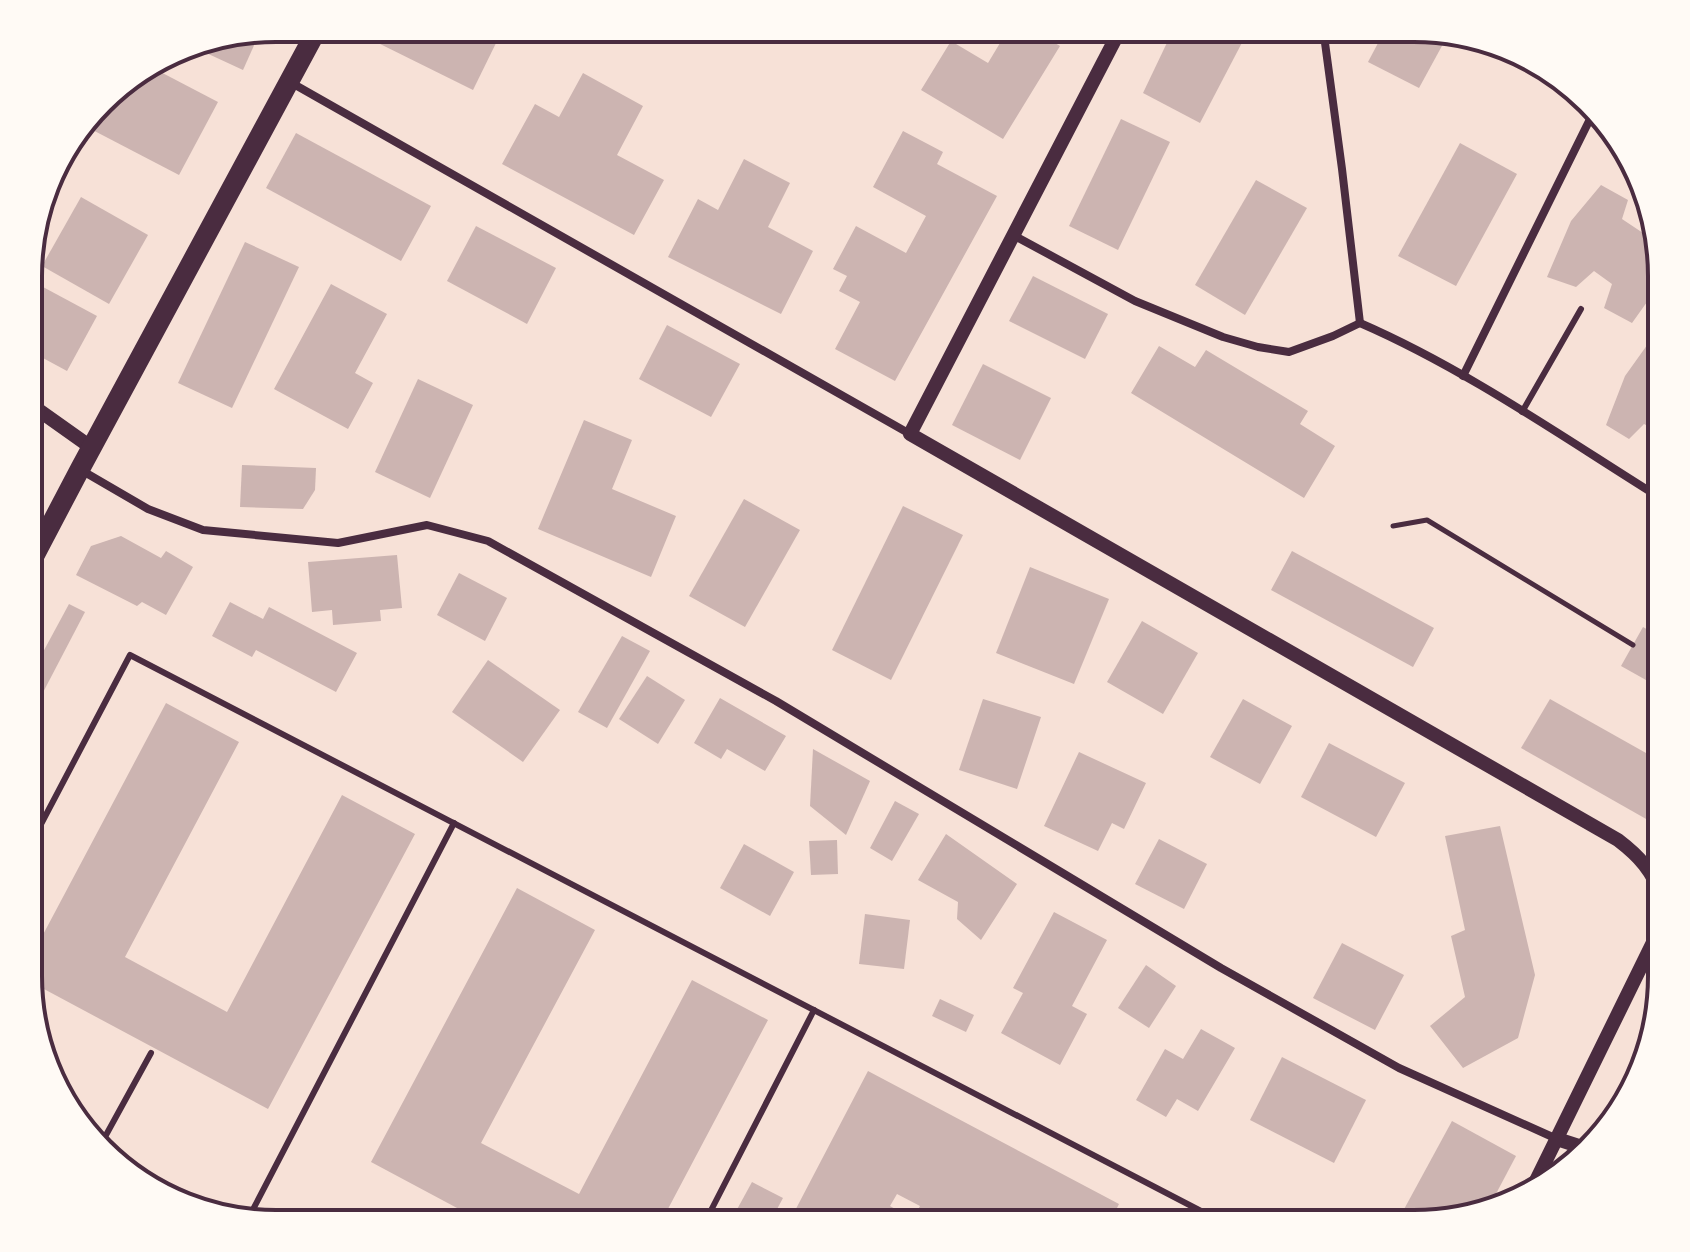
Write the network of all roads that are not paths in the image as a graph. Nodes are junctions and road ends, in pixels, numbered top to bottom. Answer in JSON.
{"nodes":[{"id":1,"x":311,"y":42,"type":"edge"},
{"id":2,"x":1113,"y":43,"type":"edge"},
{"id":3,"x":1325,"y":43,"type":"edge"},
{"id":4,"x":290,"y":81,"type":"junction"},
{"id":5,"x":1589,"y":121,"type":"edge"},
{"id":6,"x":1013,"y":235,"type":"junction"},
{"id":7,"x":1581,"y":309,"type":"dead end"},
{"id":8,"x":1360,"y":323,"type":"junction"},
{"id":9,"x":1463,"y":376,"type":"junction"},
{"id":10,"x":1522,"y":412,"type":"junction"},
{"id":11,"x":42,"y":413,"type":"edge"},
{"id":12,"x":910,"y":434,"type":"junction"},
{"id":13,"x":92,"y":448,"type":"junction"},
{"id":14,"x":80,"y":469,"type":"junction"},
{"id":15,"x":1647,"y":490,"type":"edge"},
{"id":16,"x":42,"y":541,"type":"edge"},
{"id":17,"x":43,"y":821,"type":"edge"},
{"id":18,"x":454,"y":823,"type":"junction"},
{"id":19,"x":1647,"y":869,"type":"edge"},
{"id":20,"x":1647,"y":955,"type":"edge"},
{"id":21,"x":814,"y":1010,"type":"junction"},
{"id":22,"x":151,"y":1053,"type":"dead end"},
{"id":23,"x":106,"y":1136,"type":"edge"},
{"id":24,"x":1557,"y":1139,"type":"junction"},
{"id":25,"x":1576,"y":1145,"type":"edge"},
{"id":26,"x":1540,"y":1173,"type":"edge"},
{"id":27,"x":254,"y":1208,"type":"edge"},
{"id":28,"x":712,"y":1209,"type":"edge"},
{"id":29,"x":1199,"y":1210,"type":"edge"}],
"edges":[{"from":1,"to":4,"type":"main road"},
{"from":2,"to":6,"type":"street"},
{"from":3,"to":8,"type":"street"},
{"from":4,"to":12,"type":"street"},
{"from":4,"to":13,"type":"main road"},
{"from":5,"to":9,"type":"street"},
{"from":6,"to":8,"type":"street"},
{"from":6,"to":12,"type":"street"},
{"from":7,"to":10,"type":"lane"},
{"from":8,"to":9,"type":"street"},
{"from":9,"to":10,"type":"street"},
{"from":10,"to":15,"type":"street"},
{"from":11,"to":13,"type":"street"},
{"from":12,"to":19,"type":"street"},
{"from":13,"to":14,"type":"main road"},
{"from":14,"to":16,"type":"main road"},
{"from":14,"to":24,"type":"street"},
{"from":17,"to":18,"type":"lane"},
{"from":18,"to":21,"type":"lane"},
{"from":18,"to":27,"type":"lane"},
{"from":20,"to":24,"type":"street"},
{"from":21,"to":28,"type":"lane"},
{"from":21,"to":29,"type":"lane"},
{"from":22,"to":23,"type":"lane"},
{"from":24,"to":25,"type":"street"},
{"from":24,"to":26,"type":"street"}]}
